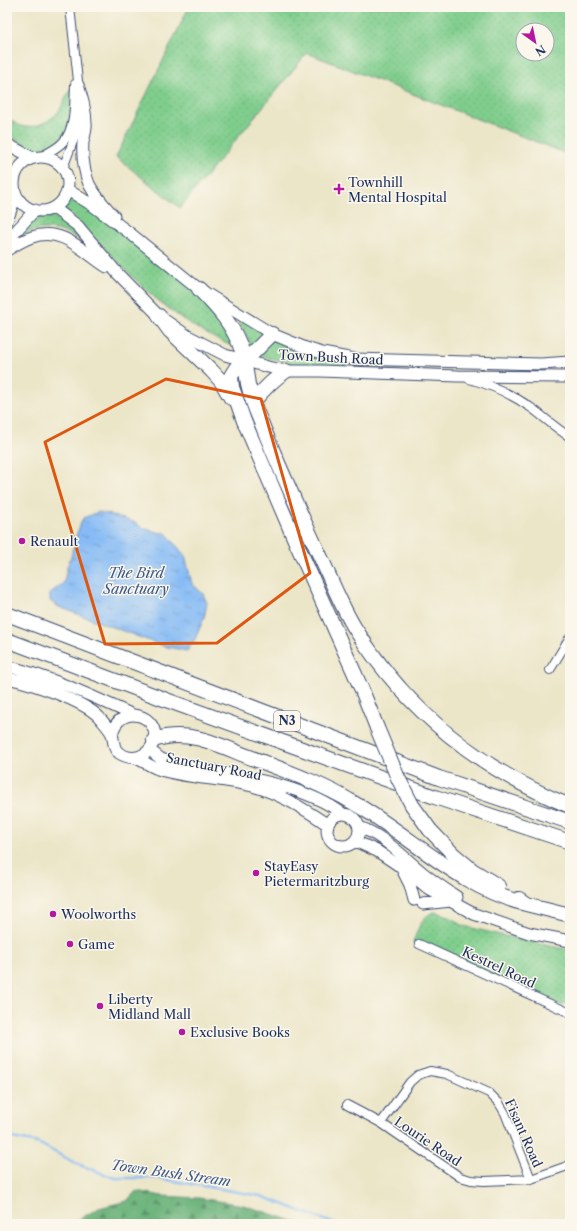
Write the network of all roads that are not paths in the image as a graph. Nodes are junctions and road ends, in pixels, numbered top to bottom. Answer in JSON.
{"nodes":[{"id":1,"x":70,"y":7,"type":"edge"},
{"id":2,"x":76,"y":65,"type":"junction"},
{"id":3,"x":78,"y":85,"type":"junction"},
{"id":4,"x":7,"y":144,"type":"edge"},
{"id":5,"x":38,"y":157,"type":"junction"},
{"id":6,"x":63,"y":168,"type":"junction"},
{"id":7,"x":7,"y":175,"type":"edge"},
{"id":8,"x":15,"y":190,"type":"junction"},
{"id":9,"x":68,"y":190,"type":"junction"},
{"id":10,"x":54,"y":208,"type":"junction"},
{"id":11,"x":36,"y":210,"type":"junction"},
{"id":12,"x":7,"y":221,"type":"edge"},
{"id":13,"x":131,"y":234,"type":"junction"},
{"id":14,"x":7,"y":241,"type":"edge"},
{"id":15,"x":7,"y":250,"type":"edge"},
{"id":16,"x":118,"y":274,"type":"junction"},
{"id":17,"x":199,"y":289,"type":"junction"},
{"id":18,"x":159,"y":316,"type":"junction"},
{"id":19,"x":272,"y":334,"type":"junction"},
{"id":20,"x":245,"y":361,"type":"junction"},
{"id":21,"x":570,"y":362,"type":"edge"},
{"id":22,"x":541,"y":364,"type":"junction"},
{"id":23,"x":286,"y":371,"type":"junction"},
{"id":24,"x":570,"y":375,"type":"edge"},
{"id":25,"x":458,"y":376,"type":"junction"},
{"id":26,"x":253,"y":402,"type":"junction"},
{"id":27,"x":244,"y":421,"type":"junction"},
{"id":28,"x":570,"y":437,"type":"edge"},
{"id":29,"x":7,"y":614,"type":"edge"},
{"id":30,"x":570,"y":637,"type":"edge"},
{"id":31,"x":7,"y":640,"type":"edge"},
{"id":32,"x":7,"y":665,"type":"edge"},
{"id":33,"x":550,"y":670,"type":"dead end"},
{"id":34,"x":7,"y":678,"type":"edge"},
{"id":35,"x":133,"y":715,"type":"junction"},
{"id":36,"x":112,"y":734,"type":"junction"},
{"id":37,"x":152,"y":745,"type":"junction"},
{"id":38,"x":136,"y":758,"type":"junction"},
{"id":39,"x":570,"y":806,"type":"edge"},
{"id":40,"x":343,"y":814,"type":"junction"},
{"id":41,"x":570,"y":822,"type":"edge"},
{"id":42,"x":328,"y":825,"type":"junction"},
{"id":43,"x":359,"y":827,"type":"junction"},
{"id":44,"x":356,"y":841,"type":"junction"},
{"id":45,"x":570,"y":842,"type":"edge"},
{"id":46,"x":401,"y":868,"type":"junction"},
{"id":47,"x":452,"y":901,"type":"junction"},
{"id":48,"x":526,"y":904,"type":"junction"},
{"id":49,"x":570,"y":915,"type":"edge"},
{"id":50,"x":506,"y":926,"type":"junction"},
{"id":51,"x":570,"y":941,"type":"edge"},
{"id":52,"x":419,"y":944,"type":"dead end"},
{"id":53,"x":570,"y":1013,"type":"edge"},
{"id":54,"x":347,"y":1105,"type":"dead end"},
{"id":55,"x":381,"y":1124,"type":"junction"},
{"id":56,"x":570,"y":1164,"type":"edge"},
{"id":57,"x":531,"y":1179,"type":"junction"}],
"edges":[{"from":1,"to":2,"type":"street"},
{"from":2,"to":3,"type":"street"},
{"from":2,"to":5,"type":"street"},
{"from":3,"to":6,"type":"street"},
{"from":3,"to":13,"type":"street"},
{"from":4,"to":5,"type":"street"},
{"from":5,"to":6,"type":"street"},
{"from":5,"to":8,"type":"street"},
{"from":6,"to":9,"type":"street"},
{"from":7,"to":8,"type":"street"},
{"from":8,"to":11,"type":"street"},
{"from":8,"to":12,"type":"street"},
{"from":9,"to":10,"type":"street"},
{"from":9,"to":13,"type":"street","name":"Town Bush Road"},
{"from":10,"to":11,"type":"street"},
{"from":10,"to":16,"type":"street","name":"Town Bush Road"},
{"from":11,"to":14,"type":"street"},
{"from":13,"to":17,"type":"street","name":"Town Bush Road"},
{"from":15,"to":16,"type":"street"},
{"from":16,"to":18,"type":"street","name":"Town Bush Road"},
{"from":17,"to":19,"type":"street","name":"Town Bush Road"},
{"from":17,"to":20,"type":"highway"},
{"from":18,"to":20,"type":"street","name":"Town Bush Road"},
{"from":18,"to":27,"type":"highway"},
{"from":19,"to":20,"type":"highway"},
{"from":19,"to":22,"type":"street","name":"Town Bush Road"},
{"from":20,"to":23,"type":"street","name":"Town Bush Road"},
{"from":20,"to":26,"type":"highway"},
{"from":20,"to":27,"type":"highway"},
{"from":21,"to":22,"type":"street","name":"Town Bush Road"},
{"from":22,"to":24,"type":"street"},
{"from":23,"to":25,"type":"street","name":"Town Bush Road"},
{"from":23,"to":26,"type":"highway"},
{"from":24,"to":25,"type":"street","name":"Town Bush Road"},
{"from":25,"to":28,"type":"street"},
{"from":26,"to":39,"type":"highway"},
{"from":27,"to":48,"type":"highway","bridge":true},
{"from":29,"to":41,"type":"highway","number":"N3"},
{"from":30,"to":33,"type":"street"},
{"from":31,"to":45,"type":"highway","number":"N3"},
{"from":32,"to":35,"type":"street"},
{"from":34,"to":36,"type":"street"},
{"from":35,"to":36,"type":"street"},
{"from":35,"to":37,"type":"street"},
{"from":36,"to":38,"type":"street"},
{"from":37,"to":38,"type":"street"},
{"from":37,"to":40,"type":"street","name":"Sanctuary Road"},
{"from":37,"to":48,"type":"highway"},
{"from":38,"to":42,"type":"street","name":"Sanctuary Road"},
{"from":40,"to":42,"type":"street"},
{"from":40,"to":43,"type":"street"},
{"from":42,"to":44,"type":"street"},
{"from":43,"to":44,"type":"street"},
{"from":43,"to":50,"type":"street"},
{"from":44,"to":46,"type":"street"},
{"from":46,"to":47,"type":"street"},
{"from":46,"to":47,"type":"street"},
{"from":47,"to":50,"type":"street"},
{"from":48,"to":49,"type":"highway"},
{"from":50,"to":51,"type":"street"},
{"from":52,"to":53,"type":"street","name":"Kestrel Road"},
{"from":54,"to":55,"type":"street","name":"Lourie Road"},
{"from":55,"to":57,"type":"street","name":"Lourie Road"},
{"from":55,"to":57,"type":"street","name":"Fisant Road"},
{"from":56,"to":57,"type":"street","name":"Lourie Road"}]}
